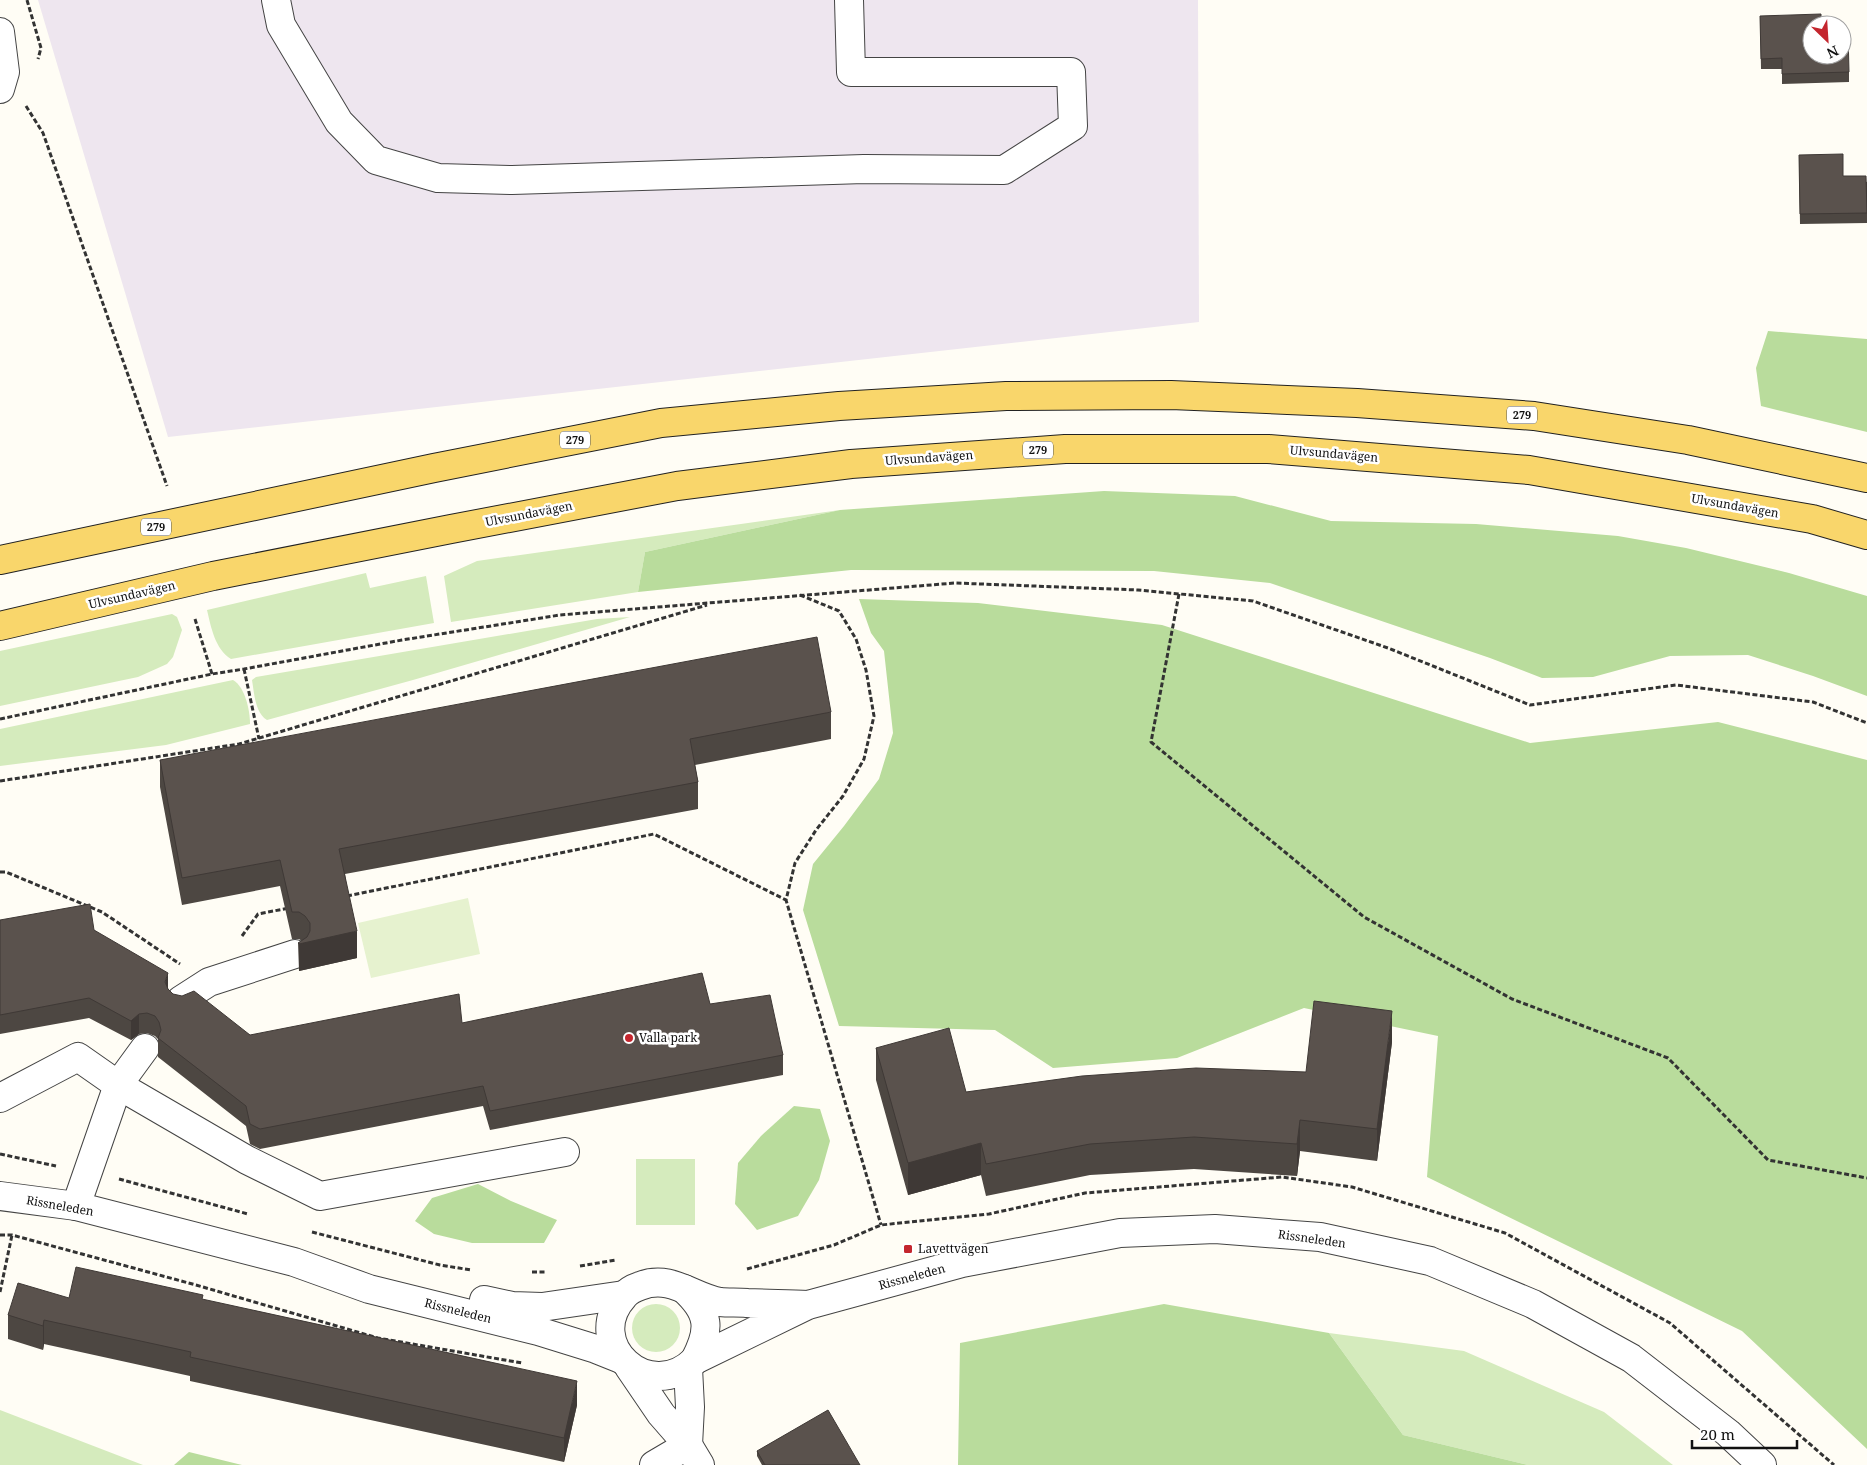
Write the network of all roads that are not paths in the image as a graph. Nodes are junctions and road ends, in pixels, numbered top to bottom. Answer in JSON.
{"nodes":[{"id":1,"x":276,"y":0,"type":"edge"},
{"id":2,"x":848,"y":0,"type":"edge"},
{"id":3,"x":0,"y":32,"type":"edge"},
{"id":4,"x":2,"y":80,"type":"edge"},
{"id":5,"x":1867,"y":478,"type":"edge"},
{"id":6,"x":1867,"y":535,"type":"edge"},
{"id":7,"x":0,"y":560,"type":"edge"},
{"id":8,"x":0,"y":626,"type":"edge"},
{"id":9,"x":295,"y":954,"type":"edge"},
{"id":10,"x":182,"y":1000,"type":"edge"},
{"id":11,"x":145,"y":1048,"type":"dead end"},
{"id":12,"x":118,"y":1085,"type":"junction"},
{"id":13,"x":0,"y":1098,"type":"edge"},
{"id":14,"x":565,"y":1152,"type":"dead end"},
{"id":15,"x":0,"y":1196,"type":"edge"},
{"id":16,"x":76,"y":1206,"type":"junction"},
{"id":17,"x":294,"y":1262,"type":"junction"},
{"id":18,"x":684,"y":1289,"type":"junction"},
{"id":19,"x":624,"y":1295,"type":"junction"},
{"id":20,"x":808,"y":1305,"type":"junction"},
{"id":21,"x":625,"y":1363,"type":"junction"},
{"id":22,"x":692,"y":1364,"type":"junction"},
{"id":23,"x":694,"y":1455,"type":"edge"},
{"id":24,"x":654,"y":1465,"type":"edge"},
{"id":25,"x":1762,"y":1465,"type":"edge"}],
"edges":[{"from":1,"to":2,"type":"street"},
{"from":3,"to":4,"type":"street"},
{"from":5,"to":7,"type":"main road","number":"279"},
{"from":6,"to":8,"type":"main road","name":"Ulvsundavägen","number":"279"},
{"from":9,"to":10,"type":"street"},
{"from":11,"to":12,"type":"street"},
{"from":12,"to":13,"type":"street"},
{"from":12,"to":14,"type":"street"},
{"from":12,"to":16,"type":"street"},
{"from":15,"to":16,"type":"street","name":"Rissneleden"},
{"from":16,"to":17,"type":"street","name":"Rissneleden"},
{"from":17,"to":19,"type":"street","name":"Rissneleden"},
{"from":17,"to":21,"type":"street","name":"Rissneleden"},
{"from":18,"to":19,"type":"street","name":"Rissneleden"},
{"from":18,"to":20,"type":"street","name":"Rissneleden"},
{"from":18,"to":22,"type":"street"},
{"from":19,"to":21,"type":"street"},
{"from":20,"to":22,"type":"street","name":"Rissneleden"},
{"from":20,"to":25,"type":"street","name":"Rissneleden"},
{"from":21,"to":22,"type":"street","name":"Rissneleden"},
{"from":21,"to":23,"type":"street"},
{"from":22,"to":23,"type":"street"},
{"from":23,"to":24,"type":"street"}]}
